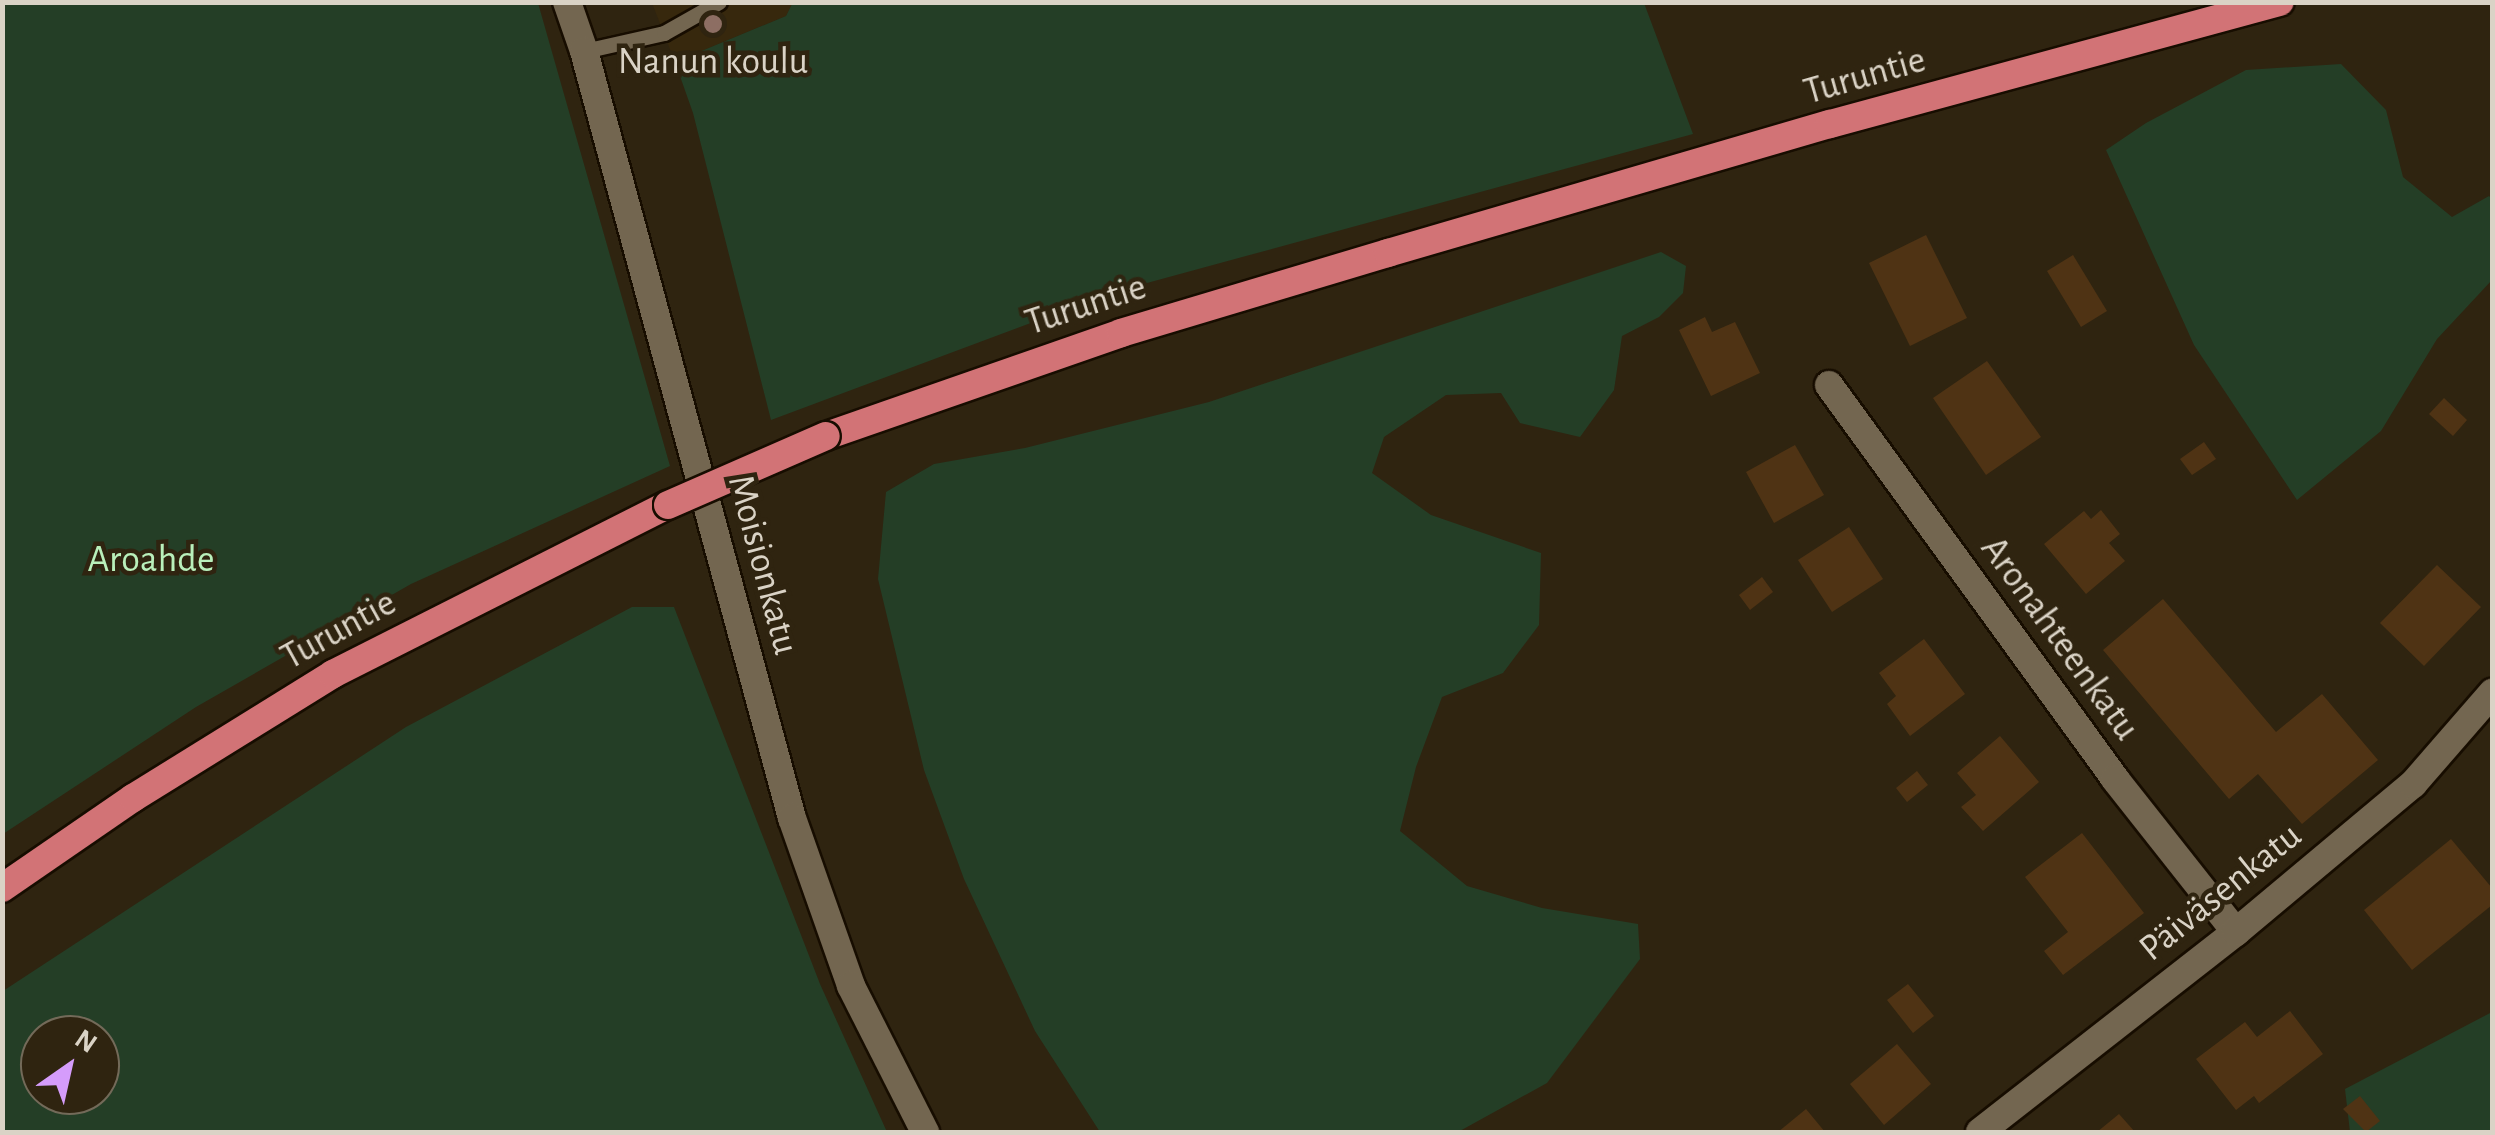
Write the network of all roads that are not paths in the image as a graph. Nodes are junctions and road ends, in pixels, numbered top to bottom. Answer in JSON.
{"nodes":[{"id":1,"x":567,"y":2,"type":"edge"},
{"id":2,"x":719,"y":2,"type":"edge"},
{"id":3,"x":2280,"y":2,"type":"edge"},
{"id":4,"x":584,"y":51,"type":"junction"},
{"id":5,"x":1829,"y":385,"type":"dead end"},
{"id":6,"x":2492,"y":693,"type":"edge"},
{"id":7,"x":2,"y":888,"type":"edge"},
{"id":8,"x":2236,"y":932,"type":"junction"},
{"id":9,"x":925,"y":1132,"type":"edge"},
{"id":10,"x":1980,"y":1132,"type":"edge"}],
"edges":[{"from":1,"to":4,"type":"street","name":"Moisionkatu"},
{"from":2,"to":4,"type":"lane"},
{"from":3,"to":7,"type":"highway","name":"Turuntie","bridge":true},
{"from":4,"to":9,"type":"street","name":"Moisionkatu"},
{"from":5,"to":8,"type":"street","name":"Aronahteenkatu"},
{"from":6,"to":8,"type":"street","name":"Päiväsenkatu"},
{"from":8,"to":10,"type":"street","name":"Päiväsenkatu"}]}
